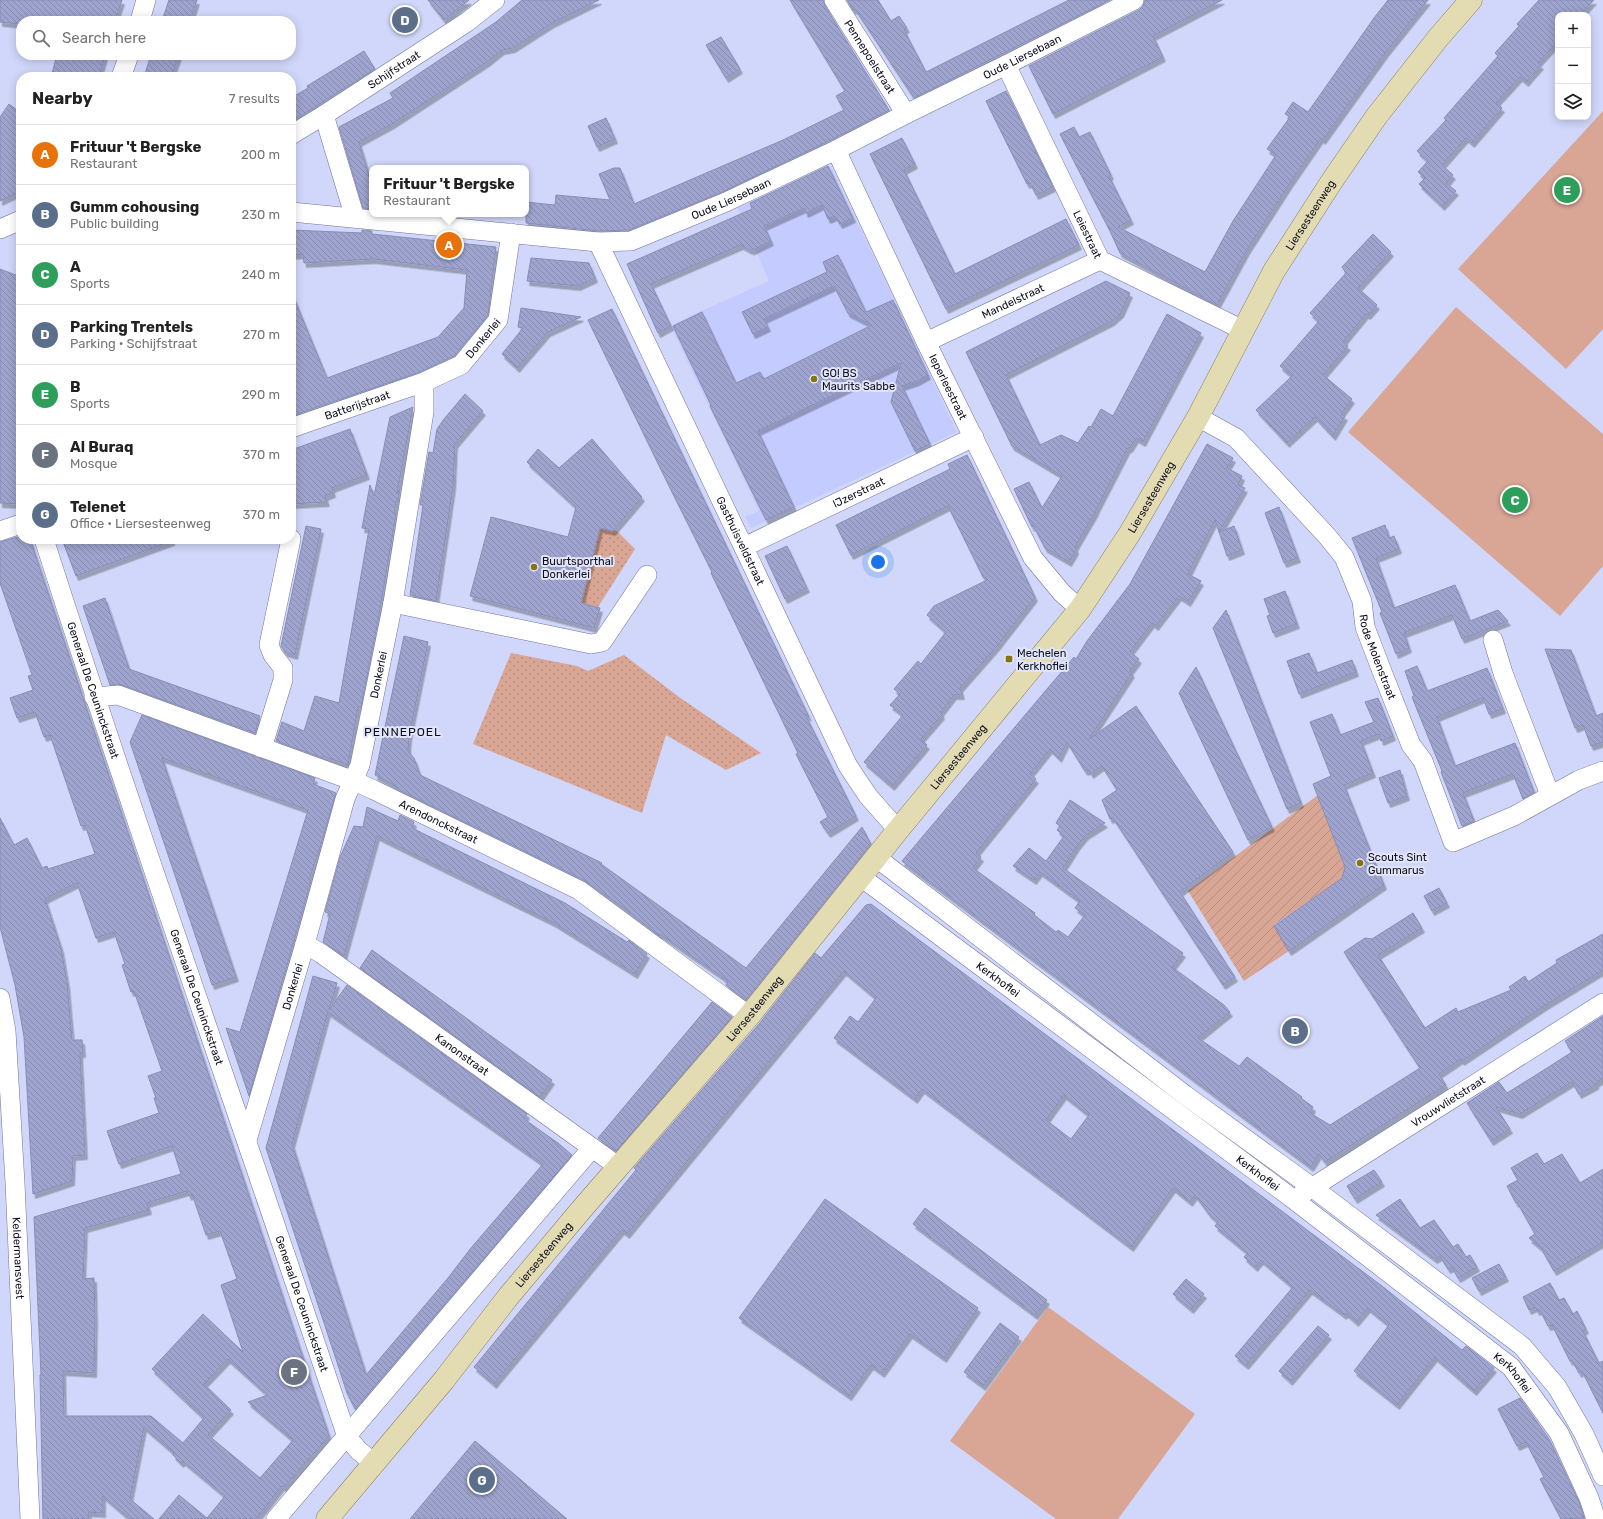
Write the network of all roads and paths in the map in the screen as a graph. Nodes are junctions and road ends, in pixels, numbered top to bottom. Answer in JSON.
{"nodes":[{"id":1,"x":146,"y":0,"type":"edge"},
{"id":2,"x":495,"y":0,"type":"edge"},
{"id":3,"x":834,"y":0,"type":"edge"},
{"id":4,"x":1134,"y":0,"type":"edge"},
{"id":5,"x":1471,"y":0,"type":"edge"},
{"id":6,"x":141,"y":16,"type":"edge"},
{"id":7,"x":127,"y":60,"type":"edge"},
{"id":8,"x":1006,"y":65,"type":"junction"},
{"id":9,"x":123,"y":72,"type":"edge"},
{"id":10,"x":906,"y":114,"type":"junction"},
{"id":11,"x":324,"y":115,"type":"junction"},
{"id":12,"x":296,"y":132,"type":"edge"},
{"id":13,"x":836,"y":150,"type":"junction"},
{"id":14,"x":296,"y":212,"type":"edge"},
{"id":15,"x":355,"y":218,"type":"junction"},
{"id":16,"x":16,"y":222,"type":"edge"},
{"id":17,"x":0,"y":229,"type":"edge"},
{"id":18,"x":511,"y":233,"type":"junction"},
{"id":19,"x":598,"y":242,"type":"junction"},
{"id":20,"x":1100,"y":260,"type":"junction"},
{"id":21,"x":1243,"y":330,"type":"junction"},
{"id":22,"x":926,"y":342,"type":"junction"},
{"id":23,"x":424,"y":382,"type":"junction"},
{"id":24,"x":1198,"y":418,"type":"junction"},
{"id":25,"x":296,"y":426,"type":"edge"},
{"id":26,"x":974,"y":437,"type":"junction"},
{"id":27,"x":16,"y":526,"type":"edge"},
{"id":28,"x":0,"y":531,"type":"edge"},
{"id":29,"x":46,"y":544,"type":"edge"},
{"id":30,"x":290,"y":544,"type":"edge"},
{"id":31,"x":744,"y":547,"type":"junction"},
{"id":32,"x":647,"y":575,"type":"dead end"},
{"id":33,"x":393,"y":603,"type":"junction"},
{"id":34,"x":1080,"y":609,"type":"junction"},
{"id":35,"x":1493,"y":640,"type":"dead end"},
{"id":36,"x":94,"y":697,"type":"junction"},
{"id":37,"x":262,"y":748,"type":"junction"},
{"id":38,"x":1603,"y":771,"type":"edge"},
{"id":39,"x":354,"y":781,"type":"junction"},
{"id":40,"x":1550,"y":795,"type":"junction"},
{"id":41,"x":898,"y":830,"type":"junction"},
{"id":42,"x":877,"y":858,"type":"junction"},
{"id":43,"x":861,"y":877,"type":"junction"},
{"id":44,"x":305,"y":944,"type":"junction"},
{"id":45,"x":0,"y":998,"type":"edge"},
{"id":46,"x":1603,"y":1003,"type":"edge"},
{"id":47,"x":749,"y":1016,"type":"junction"},
{"id":48,"x":247,"y":1140,"type":"junction"},
{"id":49,"x":592,"y":1148,"type":"junction"},
{"id":50,"x":619,"y":1167,"type":"junction"},
{"id":51,"x":1313,"y":1188,"type":"junction"},
{"id":52,"x":1293,"y":1199,"type":"junction"},
{"id":53,"x":347,"y":1436,"type":"junction"},
{"id":54,"x":367,"y":1457,"type":"junction"},
{"id":55,"x":1603,"y":1476,"type":"edge"},
{"id":56,"x":30,"y":1519,"type":"edge"},
{"id":57,"x":276,"y":1519,"type":"edge"},
{"id":58,"x":327,"y":1519,"type":"edge"},
{"id":59,"x":1596,"y":1519,"type":"edge"}],
"edges":[{"from":1,"to":6,"type":"street"},
{"from":2,"to":11,"type":"street","name":"Schijfstraat"},
{"from":3,"to":10,"type":"street","name":"Pennepoelstraat"},
{"from":4,"to":8,"type":"street","name":"Oude Liersebaan"},
{"from":5,"to":21,"type":"main road","name":"Liersesteenweg"},
{"from":7,"to":9,"type":"street"},
{"from":8,"to":10,"type":"street","name":"Oude Liersebaan"},
{"from":8,"to":20,"type":"street","name":"Leiestraat"},
{"from":10,"to":13,"type":"street","name":"Oude Liersebaan"},
{"from":11,"to":12,"type":"street","name":"Schijfstraat"},
{"from":11,"to":15,"type":"street"},
{"from":13,"to":19,"type":"street","name":"Oude Liersebaan"},
{"from":13,"to":22,"type":"street","name":"Ieperleestraat"},
{"from":14,"to":15,"type":"street","name":"Oude Liersebaan"},
{"from":15,"to":18,"type":"street","name":"Oude Liersebaan"},
{"from":16,"to":17,"type":"street"},
{"from":18,"to":19,"type":"street","name":"Oude Liersebaan"},
{"from":18,"to":23,"type":"street","name":"Donkerlei"},
{"from":19,"to":31,"type":"street","name":"Gasthuisveldstraat"},
{"from":20,"to":21,"type":"street","name":"Leiestraat"},
{"from":20,"to":22,"type":"street","name":"Mandelstraat"},
{"from":21,"to":24,"type":"main road","name":"Liersesteenweg"},
{"from":22,"to":26,"type":"street","name":"Ieperleestraat"},
{"from":23,"to":25,"type":"street","name":"Batterijstraat"},
{"from":23,"to":33,"type":"street","name":"Donkerlei"},
{"from":24,"to":34,"type":"main road","name":"Liersesteenweg"},
{"from":24,"to":40,"type":"street","name":"Rode Molenstraat"},
{"from":26,"to":31,"type":"street","name":"IJzerstraat"},
{"from":26,"to":34,"type":"street","name":"Ieperleestraat"},
{"from":27,"to":28,"type":"street"},
{"from":29,"to":36,"type":"street","name":"Generaal De Ceuninckstraat"},
{"from":30,"to":37,"type":"street"},
{"from":31,"to":41,"type":"street","name":"Gasthuisveldstraat"},
{"from":32,"to":33,"type":"street"},
{"from":33,"to":39,"type":"street","name":"Donkerlei"},
{"from":34,"to":41,"type":"main road","name":"Liersesteenweg"},
{"from":35,"to":40,"type":"street"},
{"from":36,"to":37,"type":"street","name":"Arendonckstraat"},
{"from":36,"to":48,"type":"street","name":"Generaal De Ceuninckstraat"},
{"from":37,"to":39,"type":"street","name":"Arendonckstraat"},
{"from":38,"to":40,"type":"street","name":"Rode Molenstraat"},
{"from":39,"to":44,"type":"street","name":"Donkerlei"},
{"from":39,"to":47,"type":"street","name":"Arendonckstraat"},
{"from":41,"to":42,"type":"main road","name":"Liersesteenweg"},
{"from":42,"to":43,"type":"main road","name":"Liersesteenweg"},
{"from":42,"to":51,"type":"street","name":"Kerkhoflei"},
{"from":43,"to":47,"type":"main road","name":"Liersesteenweg"},
{"from":43,"to":52,"type":"street","name":"Kerkhoflei"},
{"from":44,"to":48,"type":"street","name":"Donkerlei"},
{"from":44,"to":49,"type":"street","name":"Kanonstraat"},
{"from":45,"to":56,"type":"street","name":"Keldermansvest"},
{"from":46,"to":51,"type":"street","name":"Vrouwvlietstraat"},
{"from":47,"to":50,"type":"main road","name":"Liersesteenweg"},
{"from":48,"to":53,"type":"street","name":"Generaal De Ceuninckstraat"},
{"from":49,"to":50,"type":"street","name":"Kanonstraat"},
{"from":49,"to":53,"type":"street"},
{"from":50,"to":54,"type":"main road","name":"Liersesteenweg"},
{"from":51,"to":52,"type":"street","name":"Vrouwvlietstraat"},
{"from":51,"to":55,"type":"street","name":"Kerkhoflei"},
{"from":52,"to":59,"type":"street","name":"Kerkhoflei"},
{"from":53,"to":54,"type":"street","name":"Generaal De Ceuninckstraat"},
{"from":53,"to":57,"type":"street"},
{"from":54,"to":58,"type":"main road","name":"Liersesteenweg"}]}
